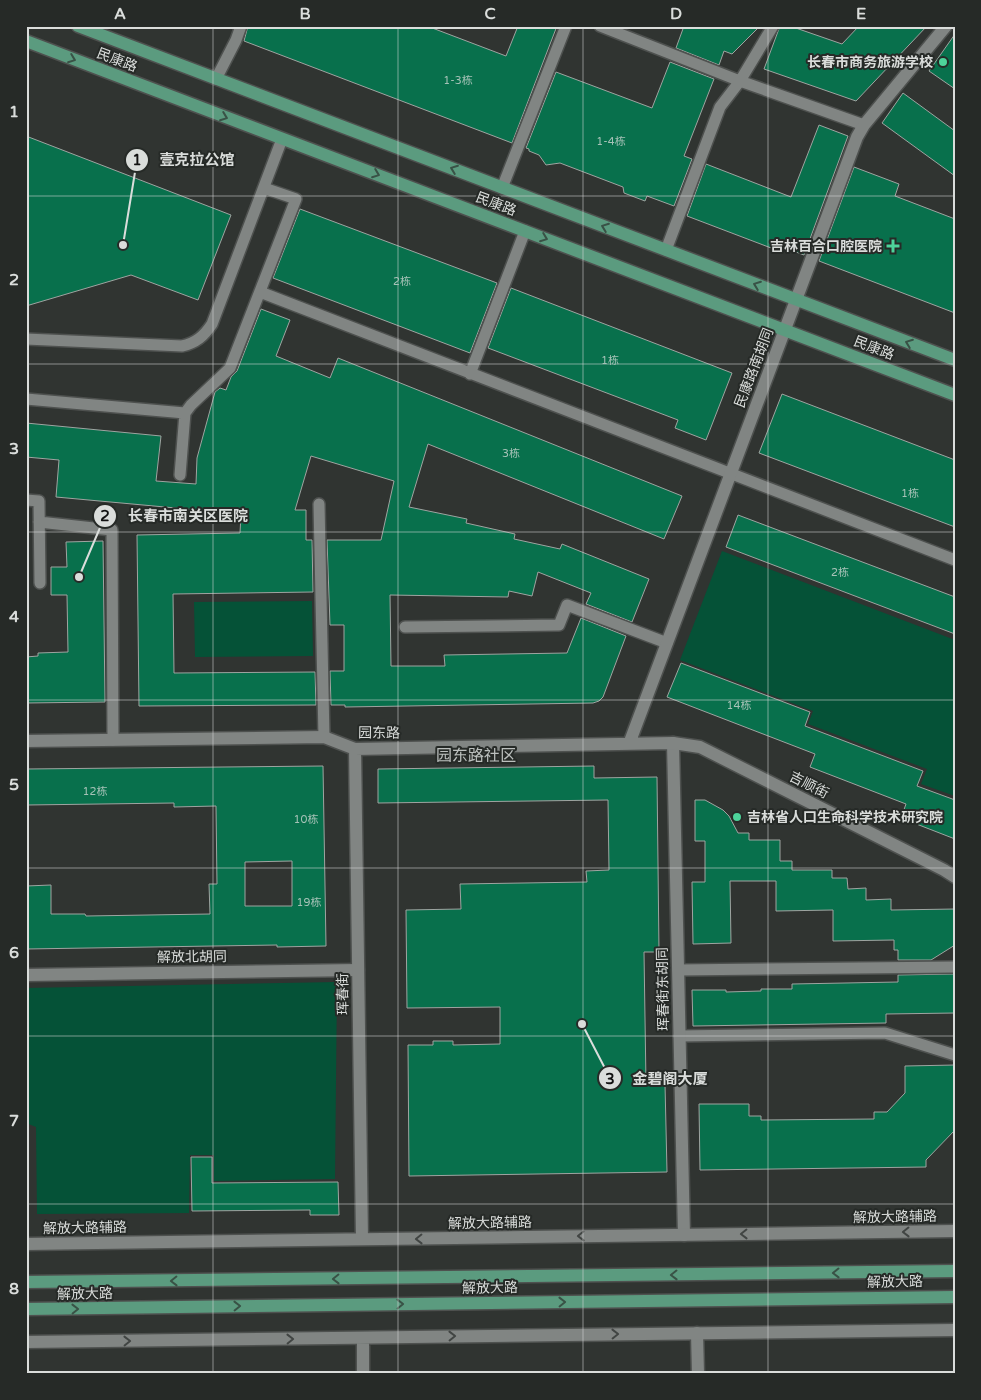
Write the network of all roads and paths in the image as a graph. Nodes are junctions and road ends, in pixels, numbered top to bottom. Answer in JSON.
{"nodes":[{"id":1,"x":78,"y":26,"type":"edge"},
{"id":2,"x":241,"y":26,"type":"edge"},
{"id":3,"x":566,"y":26,"type":"edge"},
{"id":4,"x":600,"y":26,"type":"edge"},
{"id":5,"x":773,"y":26,"type":"edge"},
{"id":6,"x":946,"y":26,"type":"edge"},
{"id":7,"x":26,"y":41,"type":"edge"},
{"id":8,"x":216,"y":79,"type":"junction"},
{"id":9,"x":740,"y":81,"type":"junction"},
{"id":10,"x":864,"y":125,"type":"junction"},
{"id":11,"x":282,"y":139,"type":"junction"},
{"id":12,"x":264,"y":188,"type":"junction"},
{"id":13,"x":502,"y":188,"type":"junction"},
{"id":14,"x":525,"y":231,"type":"junction"},
{"id":15,"x":666,"y":250,"type":"junction"},
{"id":16,"x":260,"y":292,"type":"junction"},
{"id":17,"x":796,"y":300,"type":"junction"},
{"id":18,"x":784,"y":330,"type":"junction"},
{"id":19,"x":26,"y":339,"type":"edge"},
{"id":20,"x":955,"y":360,"type":"edge"},
{"id":21,"x":470,"y":374,"type":"junction"},
{"id":22,"x":955,"y":395,"type":"edge"},
{"id":23,"x":26,"y":399,"type":"edge"},
{"id":24,"x":185,"y":413,"type":"junction"},
{"id":25,"x":730,"y":474,"type":"junction"},
{"id":26,"x":180,"y":475,"type":"dead end"},
{"id":27,"x":26,"y":500,"type":"edge"},
{"id":28,"x":319,"y":504,"type":"dead end"},
{"id":29,"x":39,"y":522,"type":"junction"},
{"id":30,"x":955,"y":560,"type":"edge"},
{"id":31,"x":40,"y":583,"type":"dead end"},
{"id":32,"x":405,"y":627,"type":"dead end"},
{"id":33,"x":667,"y":643,"type":"junction"},
{"id":34,"x":324,"y":737,"type":"junction"},
{"id":35,"x":113,"y":740,"type":"junction"},
{"id":36,"x":26,"y":741,"type":"edge"},
{"id":37,"x":673,"y":743,"type":"junction"},
{"id":38,"x":629,"y":744,"type":"junction"},
{"id":39,"x":355,"y":749,"type":"junction"},
{"id":40,"x":955,"y":877,"type":"edge"},
{"id":41,"x":955,"y":967,"type":"edge"},
{"id":42,"x":358,"y":970,"type":"junction"},
{"id":43,"x":678,"y":970,"type":"junction"},
{"id":44,"x":26,"y":975,"type":"edge"},
{"id":45,"x":679,"y":1036,"type":"junction"},
{"id":46,"x":955,"y":1055,"type":"edge"},
{"id":47,"x":955,"y":1231,"type":"edge"},
{"id":48,"x":684,"y":1235,"type":"junction"},
{"id":49,"x":362,"y":1239,"type":"junction"},
{"id":50,"x":26,"y":1244,"type":"edge"},
{"id":51,"x":955,"y":1271,"type":"edge"},
{"id":52,"x":26,"y":1282,"type":"edge"},
{"id":53,"x":955,"y":1297,"type":"edge"},
{"id":54,"x":26,"y":1309,"type":"edge"},
{"id":55,"x":955,"y":1330,"type":"edge"},
{"id":56,"x":697,"y":1333,"type":"junction"},
{"id":57,"x":363,"y":1338,"type":"junction"},
{"id":58,"x":26,"y":1342,"type":"edge"},
{"id":59,"x":363,"y":1374,"type":"edge"},
{"id":60,"x":698,"y":1374,"type":"edge"}],
"edges":[{"from":1,"to":8,"type":"main road","name":"民康路"},
{"from":2,"to":8,"type":"lane"},
{"from":3,"to":13,"type":"lane"},
{"from":4,"to":9,"type":"lane"},
{"from":5,"to":9,"type":"lane"},
{"from":6,"to":10,"type":"street","name":"民康路南胡同"},
{"from":7,"to":11,"type":"main road","name":"民康路","one_way":true},
{"from":13,"to":8,"type":"main road","name":"民康路","one_way":true},
{"from":9,"to":10,"type":"lane"},
{"from":9,"to":15,"type":"lane"},
{"from":10,"to":17,"type":"street","name":"民康路南胡同"},
{"from":11,"to":12,"type":"lane"},
{"from":11,"to":14,"type":"main road","name":"民康路","one_way":true},
{"from":12,"to":16,"type":"lane"},
{"from":12,"to":19,"type":"lane"},
{"from":15,"to":13,"type":"main road","name":"民康路","one_way":true},
{"from":14,"to":18,"type":"main road","name":"民康路","one_way":true},
{"from":14,"to":21,"type":"lane"},
{"from":17,"to":15,"type":"main road","name":"民康路","one_way":true},
{"from":16,"to":21,"type":"lane"},
{"from":16,"to":24,"type":"lane"},
{"from":17,"to":18,"type":"street","name":"民康路南胡同"},
{"from":20,"to":17,"type":"main road","name":"民康路","one_way":true},
{"from":18,"to":22,"type":"main road","name":"民康路"},
{"from":18,"to":25,"type":"street","name":"民康路南胡同"},
{"from":21,"to":25,"type":"lane"},
{"from":23,"to":24,"type":"lane"},
{"from":24,"to":26,"type":"lane"},
{"from":25,"to":30,"type":"lane"},
{"from":25,"to":33,"type":"street","name":"民康路南胡同"},
{"from":27,"to":29,"type":"lane"},
{"from":28,"to":34,"type":"lane"},
{"from":29,"to":31,"type":"lane"},
{"from":29,"to":35,"type":"lane"},
{"from":32,"to":33,"type":"lane"},
{"from":33,"to":38,"type":"street","name":"民康路南胡同"},
{"from":34,"to":35,"type":"street","name":"园东路"},
{"from":34,"to":39,"type":"street","name":"园东路"},
{"from":35,"to":36,"type":"street","name":"园东路"},
{"from":37,"to":38,"type":"street","name":"园东路"},
{"from":37,"to":40,"type":"street","name":"吉顺街"},
{"from":37,"to":43,"type":"street","name":"珲春街东胡同"},
{"from":38,"to":39,"type":"street","name":"园东路"},
{"from":39,"to":42,"type":"street","name":"珲春街"},
{"from":41,"to":43,"type":"lane"},
{"from":42,"to":44,"type":"street","name":"解放北胡同"},
{"from":42,"to":49,"type":"street","name":"珲春街"},
{"from":43,"to":45,"type":"street","name":"珲春街东胡同"},
{"from":45,"to":46,"type":"lane"},
{"from":45,"to":48,"type":"street","name":"珲春街东胡同"},
{"from":47,"to":48,"type":"street","name":"解放大路辅路","one_way":true},
{"from":48,"to":49,"type":"street","name":"解放大路辅路","one_way":true},
{"from":49,"to":50,"type":"street","name":"解放大路辅路"},
{"from":51,"to":52,"type":"main road","name":"解放大路","one_way":true},
{"from":54,"to":53,"type":"main road","name":"解放大路","one_way":true},
{"from":55,"to":56,"type":"street"},
{"from":57,"to":56,"type":"street","one_way":true},
{"from":56,"to":60,"type":"street"},
{"from":58,"to":57,"type":"street","one_way":true},
{"from":57,"to":59,"type":"street"}]}
